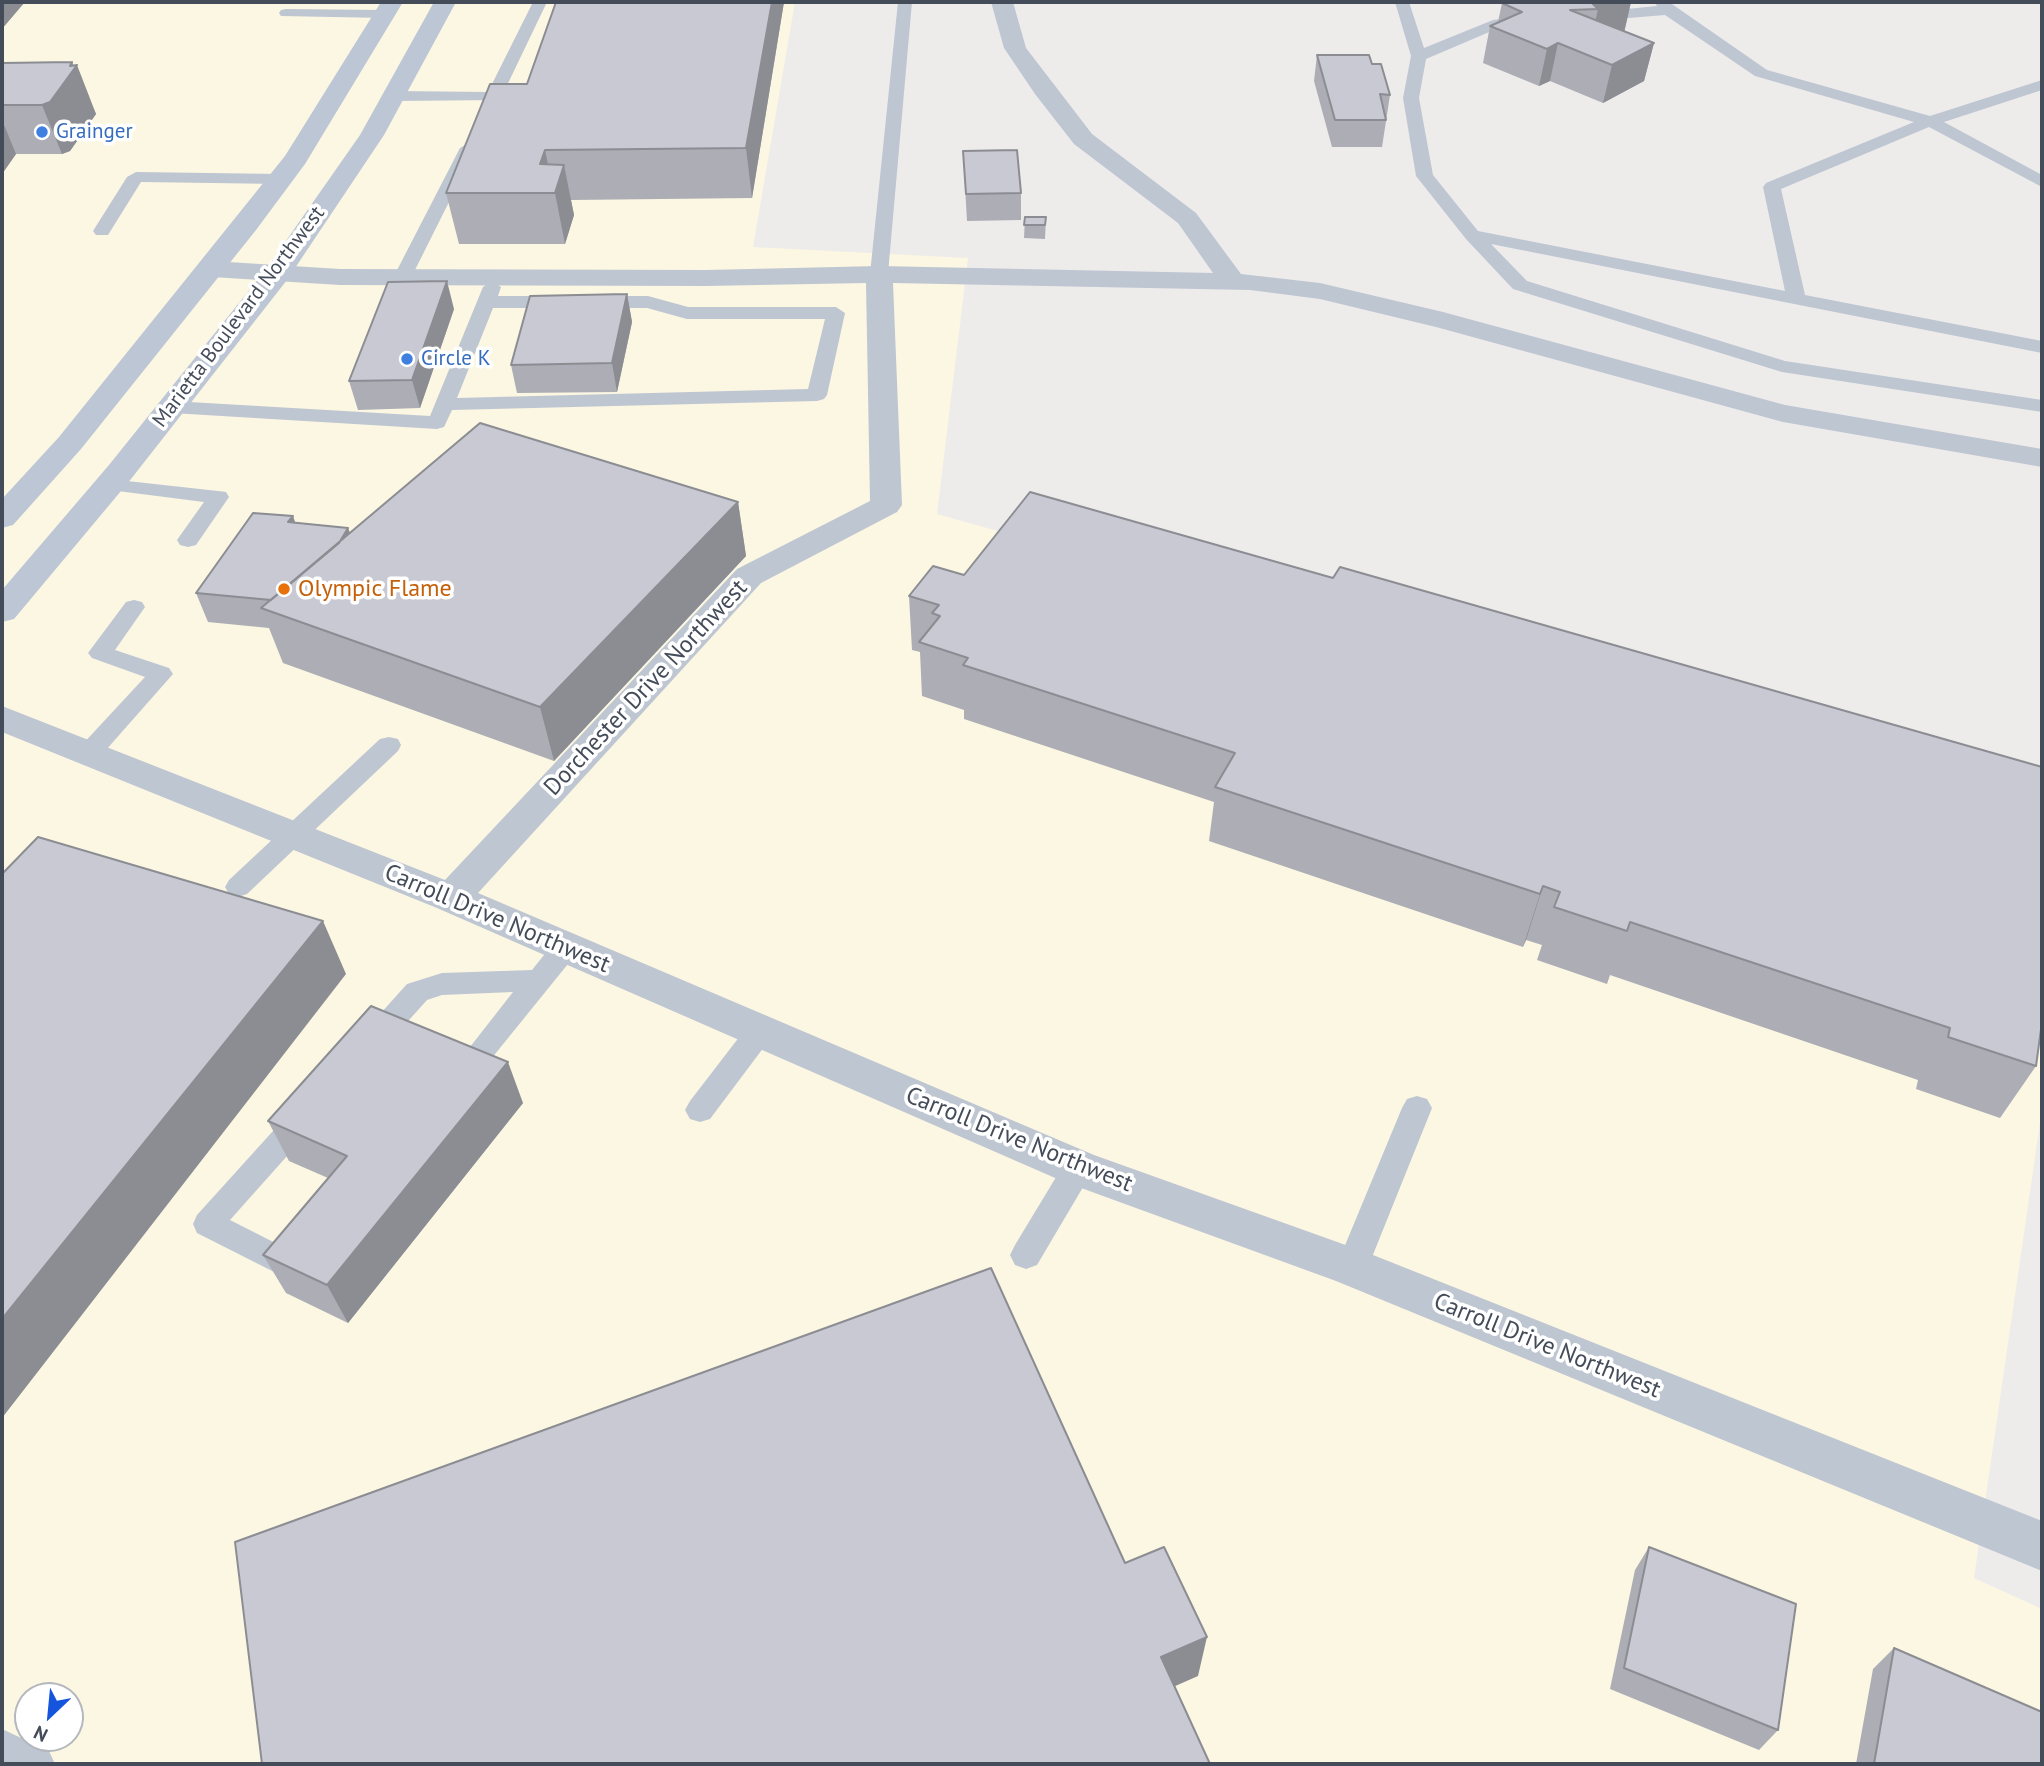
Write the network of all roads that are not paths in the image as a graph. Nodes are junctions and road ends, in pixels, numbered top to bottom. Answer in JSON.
{"nodes":[{"id":1,"x":445,"y":2,"type":"edge"},
{"id":2,"x":540,"y":2,"type":"edge"},
{"id":3,"x":905,"y":2,"type":"edge"},
{"id":4,"x":1002,"y":2,"type":"edge"},
{"id":5,"x":1402,"y":2,"type":"edge"},
{"id":6,"x":1665,"y":6,"type":"edge"},
{"id":7,"x":388,"y":8,"type":"edge"},
{"id":8,"x":286,"y":13,"type":"dead end"},
{"id":9,"x":1577,"y":17,"type":"edge"},
{"id":10,"x":1538,"y":20,"type":"edge"},
{"id":11,"x":1419,"y":56,"type":"junction"},
{"id":12,"x":2042,"y":85,"type":"edge"},
{"id":13,"x":394,"y":96,"type":"junction"},
{"id":14,"x":494,"y":97,"type":"junction"},
{"id":15,"x":485,"y":115,"type":"edge"},
{"id":16,"x":1930,"y":121,"type":"junction"},
{"id":17,"x":474,"y":136,"type":"edge"},
{"id":18,"x":281,"y":179,"type":"junction"},
{"id":19,"x":2042,"y":182,"type":"edge"},
{"id":20,"x":102,"y":232,"type":"dead end"},
{"id":21,"x":1472,"y":235,"type":"junction"},
{"id":22,"x":212,"y":269,"type":"junction"},
{"id":23,"x":277,"y":274,"type":"junction"},
{"id":24,"x":879,"y":274,"type":"junction"},
{"id":25,"x":402,"y":278,"type":"junction"},
{"id":26,"x":1233,"y":282,"type":"junction"},
{"id":27,"x":491,"y":290,"type":"junction"},
{"id":28,"x":1796,"y":297,"type":"junction"},
{"id":29,"x":2042,"y":347,"type":"edge"},
{"id":30,"x":444,"y":404,"type":"junction"},
{"id":31,"x":2042,"y":406,"type":"edge"},
{"id":32,"x":172,"y":407,"type":"junction"},
{"id":33,"x":2042,"y":457,"type":"edge"},
{"id":34,"x":109,"y":485,"type":"junction"},
{"id":35,"x":2,"y":518,"type":"edge"},
{"id":36,"x":188,"y":540,"type":"dead end"},
{"id":37,"x":134,"y":607,"type":"dead end"},
{"id":38,"x":2,"y":611,"type":"edge"},
{"id":39,"x":2,"y":718,"type":"edge"},
{"id":40,"x":389,"y":746,"type":"dead end"},
{"id":41,"x":89,"y":753,"type":"junction"},
{"id":42,"x":293,"y":834,"type":"junction"},
{"id":43,"x":237,"y":887,"type":"dead end"},
{"id":44,"x":451,"y":898,"type":"junction"},
{"id":45,"x":553,"y":964,"type":"junction"},
{"id":46,"x":760,"y":1031,"type":"junction"},
{"id":47,"x":477,"y":1056,"type":"edge"},
{"id":48,"x":354,"y":1062,"type":"edge"},
{"id":49,"x":317,"y":1103,"type":"edge"},
{"id":50,"x":1416,"y":1108,"type":"dead end"},
{"id":51,"x":700,"y":1110,"type":"dead end"},
{"id":52,"x":1078,"y":1168,"type":"junction"},
{"id":53,"x":1026,"y":1255,"type":"dead end"},
{"id":54,"x":284,"y":1263,"type":"edge"},
{"id":55,"x":1352,"y":1267,"type":"junction"},
{"id":56,"x":2042,"y":1546,"type":"edge"},
{"id":57,"x":2,"y":1748,"type":"edge"},
{"id":58,"x":36,"y":1764,"type":"edge"}],
"edges":[{"from":1,"to":13,"type":"main road","name":"Marietta Boulevard Northwest"},
{"from":2,"to":14,"type":"lane"},
{"from":3,"to":24,"type":"lane"},
{"from":4,"to":26,"type":"street"},
{"from":5,"to":11,"type":"lane"},
{"from":6,"to":9,"type":"lane"},
{"from":6,"to":16,"type":"lane"},
{"from":7,"to":8,"type":"lane"},
{"from":7,"to":18,"type":"main road"},
{"from":10,"to":11,"type":"lane"},
{"from":11,"to":21,"type":"lane"},
{"from":12,"to":16,"type":"lane"},
{"from":13,"to":14,"type":"lane"},
{"from":13,"to":23,"type":"main road","name":"Marietta Boulevard Northwest"},
{"from":14,"to":15,"type":"lane"},
{"from":16,"to":19,"type":"lane"},
{"from":16,"to":28,"type":"lane"},
{"from":17,"to":25,"type":"lane"},
{"from":18,"to":20,"type":"lane"},
{"from":18,"to":22,"type":"main road"},
{"from":21,"to":28,"type":"lane"},
{"from":21,"to":31,"type":"lane"},
{"from":22,"to":23,"type":"street"},
{"from":22,"to":35,"type":"main road"},
{"from":23,"to":25,"type":"street"},
{"from":23,"to":32,"type":"main road","name":"Marietta Boulevard Northwest"},
{"from":24,"to":26,"type":"street"},
{"from":24,"to":27,"type":"street"},
{"from":24,"to":44,"type":"street","name":"Dorchester Drive Northwest"},
{"from":25,"to":27,"type":"street"},
{"from":26,"to":33,"type":"street"},
{"from":27,"to":30,"type":"lane"},
{"from":27,"to":30,"type":"lane"},
{"from":28,"to":29,"type":"lane"},
{"from":30,"to":32,"type":"lane"},
{"from":32,"to":34,"type":"main road","name":"Marietta Boulevard Northwest"},
{"from":34,"to":36,"type":"lane"},
{"from":34,"to":38,"type":"main road","name":"Marietta Boulevard Northwest"},
{"from":37,"to":41,"type":"lane"},
{"from":39,"to":41,"type":"street","name":"Carroll Drive Northwest"},
{"from":40,"to":42,"type":"lane"},
{"from":41,"to":42,"type":"street","name":"Carroll Drive Northwest"},
{"from":42,"to":43,"type":"lane"},
{"from":42,"to":44,"type":"street","name":"Carroll Drive Northwest"},
{"from":44,"to":45,"type":"street","name":"Carroll Drive Northwest"},
{"from":45,"to":46,"type":"street","name":"Carroll Drive Northwest"},
{"from":45,"to":47,"type":"lane"},
{"from":45,"to":48,"type":"lane"},
{"from":46,"to":51,"type":"lane"},
{"from":46,"to":52,"type":"street","name":"Carroll Drive Northwest"},
{"from":49,"to":54,"type":"lane"},
{"from":50,"to":55,"type":"lane"},
{"from":52,"to":53,"type":"lane"},
{"from":52,"to":55,"type":"street","name":"Carroll Drive Northwest"},
{"from":55,"to":56,"type":"street","name":"Carroll Drive Northwest"},
{"from":57,"to":58,"type":"lane"}]}
